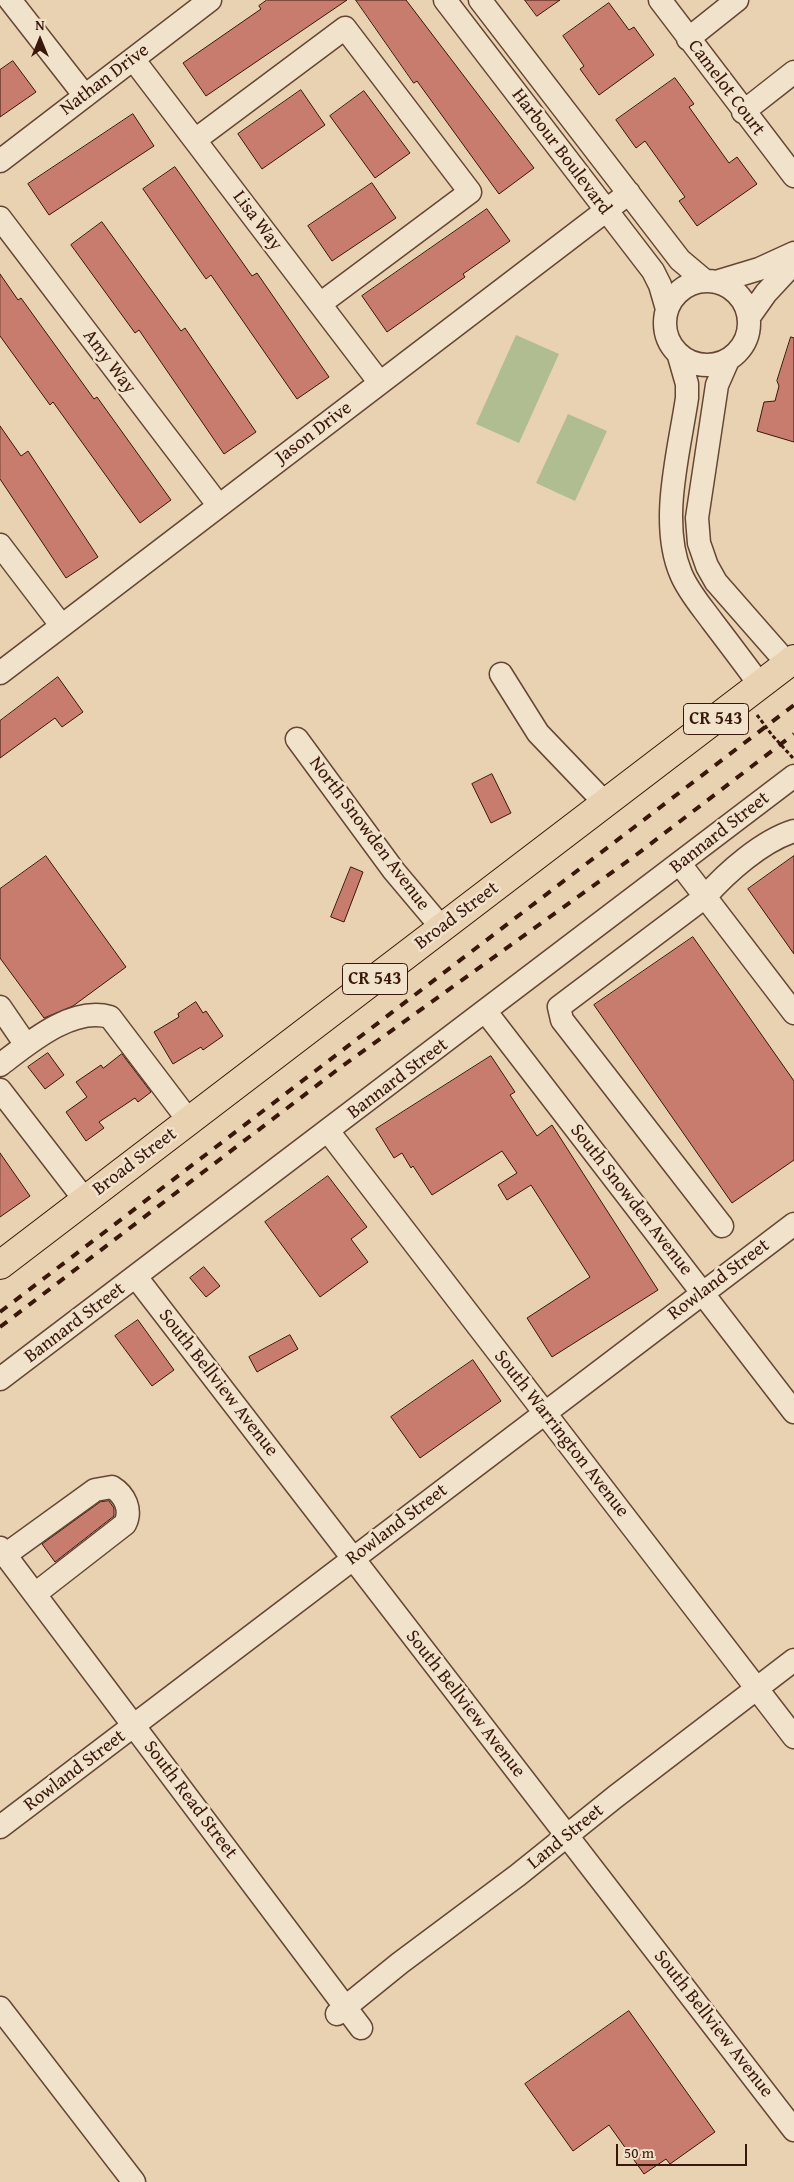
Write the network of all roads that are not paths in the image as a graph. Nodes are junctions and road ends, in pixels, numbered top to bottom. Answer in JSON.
{"nodes":[{"id":1,"x":10,"y":0,"type":"edge"},
{"id":2,"x":445,"y":0,"type":"edge"},
{"id":3,"x":480,"y":0,"type":"edge"},
{"id":4,"x":660,"y":0,"type":"edge"},
{"id":5,"x":737,"y":0,"type":"edge"},
{"id":6,"x":203,"y":2,"type":"edge"},
{"id":7,"x":688,"y":39,"type":"junction"},
{"id":8,"x":133,"y":59,"type":"junction"},
{"id":9,"x":794,"y":72,"type":"edge"},
{"id":10,"x":85,"y":96,"type":"junction"},
{"id":11,"x":743,"y":112,"type":"junction"},
{"id":12,"x":195,"y":140,"type":"junction"},
{"id":13,"x":0,"y":161,"type":"edge"},
{"id":14,"x":794,"y":176,"type":"edge"},
{"id":15,"x":629,"y":193,"type":"junction"},
{"id":16,"x":607,"y":211,"type":"junction"},
{"id":17,"x":0,"y":218,"type":"edge"},
{"id":18,"x":794,"y":253,"type":"edge"},
{"id":19,"x":794,"y":263,"type":"edge"},
{"id":20,"x":711,"y":282,"type":"junction"},
{"id":21,"x":320,"y":304,"type":"junction"},
{"id":22,"x":667,"y":309,"type":"junction"},
{"id":23,"x":749,"y":317,"type":"junction"},
{"id":24,"x":680,"y":356,"type":"junction"},
{"id":25,"x":728,"y":360,"type":"junction"},
{"id":26,"x":380,"y":383,"type":"junction"},
{"id":27,"x":219,"y":506,"type":"junction"},
{"id":28,"x":0,"y":545,"type":"edge"},
{"id":29,"x":705,"y":561,"type":"junction"},
{"id":30,"x":678,"y":568,"type":"junction"},
{"id":31,"x":62,"y":625,"type":"junction"},
{"id":32,"x":791,"y":661,"type":"edge"},
{"id":33,"x":0,"y":673,"type":"edge"},
{"id":34,"x":501,"y":674,"type":"dead end"},
{"id":35,"x":760,"y":684,"type":"junction"},
{"id":36,"x":297,"y":739,"type":"dead end"},
{"id":37,"x":794,"y":776,"type":"edge"},
{"id":38,"x":605,"y":803,"type":"junction"},
{"id":39,"x":794,"y":831,"type":"edge"},
{"id":40,"x":680,"y":864,"type":"junction"},
{"id":41,"x":705,"y":897,"type":"junction"},
{"id":42,"x":442,"y":928,"type":"junction"},
{"id":43,"x":0,"y":1007,"type":"edge"},
{"id":44,"x":486,"y":1012,"type":"junction"},
{"id":45,"x":794,"y":1013,"type":"edge"},
{"id":46,"x":26,"y":1045,"type":"junction"},
{"id":47,"x":0,"y":1065,"type":"edge"},
{"id":48,"x":0,"y":1090,"type":"edge"},
{"id":49,"x":189,"y":1121,"type":"junction"},
{"id":50,"x":328,"y":1131,"type":"junction"},
{"id":51,"x":85,"y":1200,"type":"junction"},
{"id":52,"x":794,"y":1224,"type":"edge"},
{"id":53,"x":722,"y":1226,"type":"dead end"},
{"id":54,"x":0,"y":1265,"type":"edge"},
{"id":55,"x":136,"y":1277,"type":"junction"},
{"id":56,"x":703,"y":1293,"type":"junction"},
{"id":57,"x":0,"y":1379,"type":"edge"},
{"id":58,"x":794,"y":1412,"type":"edge"},
{"id":59,"x":545,"y":1413,"type":"junction"},
{"id":60,"x":3,"y":1552,"type":"edge"},
{"id":61,"x":354,"y":1558,"type":"junction"},
{"id":62,"x":35,"y":1594,"type":"junction"},
{"id":63,"x":794,"y":1660,"type":"edge"},
{"id":64,"x":756,"y":1688,"type":"junction"},
{"id":65,"x":134,"y":1726,"type":"junction"},
{"id":66,"x":794,"y":1737,"type":"edge"},
{"id":67,"x":0,"y":1827,"type":"edge"},
{"id":68,"x":567,"y":1836,"type":"junction"},
{"id":69,"x":0,"y":2008,"type":"edge"},
{"id":70,"x":342,"y":2011,"type":"junction"},
{"id":71,"x":361,"y":2028,"type":"dead end"},
{"id":72,"x":794,"y":2130,"type":"edge"},
{"id":73,"x":134,"y":2182,"type":"edge"}],
"edges":[{"from":1,"to":10,"type":"street"},
{"from":2,"to":16,"type":"street","name":"Harbour Boulevard"},
{"from":3,"to":15,"type":"street","name":"Harbour Boulevard"},
{"from":4,"to":7,"type":"street","name":"Camelot Court"},
{"from":5,"to":7,"type":"street"},
{"from":6,"to":8,"type":"street","name":"Nathan Drive"},
{"from":7,"to":11,"type":"street","name":"Camelot Court"},
{"from":8,"to":10,"type":"street","name":"Nathan Drive"},
{"from":8,"to":12,"type":"street","name":"Lisa Way"},
{"from":9,"to":11,"type":"street"},
{"from":10,"to":13,"type":"street","name":"Nathan Drive"},
{"from":11,"to":14,"type":"street","name":"Camelot Court"},
{"from":12,"to":21,"type":"street","name":"Lisa Way"},
{"from":12,"to":21,"type":"street"},
{"from":15,"to":16,"type":"street","name":"Jason Drive"},
{"from":15,"to":20,"type":"street","name":"Harbour Boulevard"},
{"from":16,"to":22,"type":"street","name":"Harbour Boulevard"},
{"from":16,"to":26,"type":"street","name":"Jason Drive"},
{"from":17,"to":27,"type":"street","name":"Amy Way"},
{"from":18,"to":20,"type":"street"},
{"from":19,"to":23,"type":"street"},
{"from":20,"to":22,"type":"street"},
{"from":20,"to":23,"type":"street","name":"Harbour Boulevard"},
{"from":21,"to":26,"type":"street","name":"Lisa Way"},
{"from":22,"to":24,"type":"street","name":"Harbour Boulevard"},
{"from":23,"to":25,"type":"street"},
{"from":24,"to":25,"type":"street"},
{"from":24,"to":30,"type":"street","name":"Harbour Boulevard"},
{"from":25,"to":29,"type":"street"},
{"from":26,"to":27,"type":"street","name":"Jason Drive"},
{"from":27,"to":31,"type":"street","name":"Jason Drive"},
{"from":28,"to":31,"type":"street"},
{"from":29,"to":30,"type":"street"},
{"from":29,"to":32,"type":"street"},
{"from":30,"to":35,"type":"street","name":"Harbour Boulevard"},
{"from":31,"to":33,"type":"street","name":"Jason Drive"},
{"from":32,"to":35,"type":"main road","name":"Broad Street","number":"CR 543"},
{"from":34,"to":38,"type":"street"},
{"from":35,"to":38,"type":"main road","name":"Broad Street","number":"CR 543"},
{"from":36,"to":42,"type":"street","name":"North Snowden Avenue"},
{"from":37,"to":40,"type":"street","name":"Bannard Street"},
{"from":38,"to":42,"type":"main road","name":"Broad Street","number":"CR 543"},
{"from":39,"to":41,"type":"street"},
{"from":40,"to":41,"type":"street"},
{"from":40,"to":44,"type":"street","name":"Bannard Street"},
{"from":41,"to":45,"type":"street"},
{"from":41,"to":53,"type":"street"},
{"from":42,"to":49,"type":"main road","name":"Broad Street","number":"CR 543"},
{"from":43,"to":46,"type":"street"},
{"from":44,"to":50,"type":"street","name":"Bannard Street"},
{"from":44,"to":56,"type":"street","name":"South Snowden Avenue"},
{"from":46,"to":47,"type":"street"},
{"from":46,"to":49,"type":"street"},
{"from":48,"to":51,"type":"street"},
{"from":49,"to":51,"type":"main road","name":"Broad Street","number":"CR 543"},
{"from":50,"to":55,"type":"street","name":"Bannard Street"},
{"from":50,"to":59,"type":"street","name":"South Warrington Avenue"},
{"from":51,"to":54,"type":"main road","name":"Broad Street","number":"CR 543"},
{"from":52,"to":56,"type":"street","name":"Rowland Street"},
{"from":55,"to":57,"type":"street","name":"Bannard Street"},
{"from":55,"to":61,"type":"street","name":"South Bellview Avenue"},
{"from":56,"to":58,"type":"street","name":"South Snowden Avenue"},
{"from":56,"to":59,"type":"street","name":"Rowland Street"},
{"from":59,"to":61,"type":"street","name":"Rowland Street"},
{"from":59,"to":64,"type":"street","name":"South Warrington Avenue"},
{"from":60,"to":62,"type":"street","name":"South Read Street"},
{"from":60,"to":62,"type":"street"},
{"from":61,"to":65,"type":"street","name":"Rowland Street"},
{"from":61,"to":68,"type":"street","name":"South Bellview Avenue"},
{"from":62,"to":65,"type":"street","name":"South Read Street"},
{"from":63,"to":64,"type":"street","name":"Land Street"},
{"from":64,"to":66,"type":"street","name":"South Warrington Avenue"},
{"from":64,"to":68,"type":"street","name":"Land Street"},
{"from":65,"to":67,"type":"street","name":"Rowland Street"},
{"from":65,"to":70,"type":"street","name":"South Read Street"},
{"from":68,"to":70,"type":"street","name":"Land Street"},
{"from":68,"to":72,"type":"street","name":"South Bellview Avenue"},
{"from":69,"to":73,"type":"street"},
{"from":70,"to":71,"type":"street","name":"South Read Street"}]}
